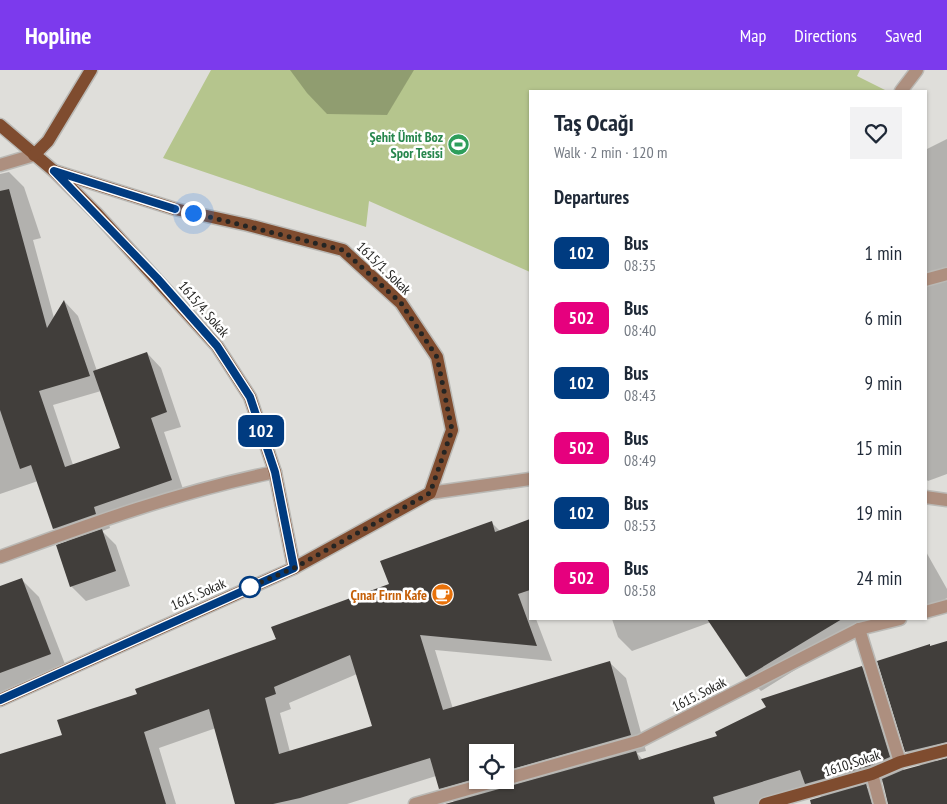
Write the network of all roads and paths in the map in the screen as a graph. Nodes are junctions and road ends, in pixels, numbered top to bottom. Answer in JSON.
{"nodes":[{"id":1,"x":91,"y":70,"type":"edge"},
{"id":2,"x":916,"y":70,"type":"edge"},
{"id":3,"x":902,"y":90,"type":"edge"},
{"id":4,"x":0,"y":125,"type":"edge"},
{"id":5,"x":34,"y":155,"type":"junction"},
{"id":6,"x":0,"y":164,"type":"edge"},
{"id":7,"x":54,"y":171,"type":"junction"},
{"id":8,"x":947,"y":274,"type":"edge"},
{"id":9,"x":927,"y":279,"type":"edge"},
{"id":10,"x":275,"y":472,"type":"junction"},
{"id":11,"x":529,"y":479,"type":"edge"},
{"id":12,"x":430,"y":493,"type":"junction"},
{"id":13,"x":927,"y":498,"type":"edge"},
{"id":14,"x":947,"y":500,"type":"edge"},
{"id":15,"x":0,"y":556,"type":"edge"},
{"id":16,"x":294,"y":568,"type":"junction"},
{"id":17,"x":947,"y":606,"type":"edge"},
{"id":18,"x":927,"y":611,"type":"edge"},
{"id":19,"x":896,"y":620,"type":"edge"},
{"id":20,"x":859,"y":629,"type":"junction"},
{"id":21,"x":0,"y":700,"type":"edge"},
{"id":22,"x":947,"y":750,"type":"edge"},
{"id":23,"x":900,"y":762,"type":"junction"},
{"id":24,"x":872,"y":774,"type":"junction"},
{"id":25,"x":514,"y":776,"type":"edge"},
{"id":26,"x":469,"y":789,"type":"edge"},
{"id":27,"x":415,"y":804,"type":"edge"},
{"id":28,"x":765,"y":804,"type":"edge"},
{"id":29,"x":880,"y":804,"type":"edge"}],
"edges":[{"from":1,"to":5,"type":"main road"},
{"from":2,"to":3,"type":"street"},
{"from":4,"to":5,"type":"main road","name":"1615/4. Sokak"},
{"from":5,"to":6,"type":"street"},
{"from":5,"to":7,"type":"main road","name":"1615/4. Sokak"},
{"from":7,"to":10,"type":"main road","name":"1615/4. Sokak"},
{"from":7,"to":12,"type":"main road","name":"1615/1. Sokak"},
{"from":8,"to":9,"type":"street"},
{"from":10,"to":15,"type":"street"},
{"from":10,"to":16,"type":"main road","name":"1615/4. Sokak"},
{"from":11,"to":12,"type":"street"},
{"from":12,"to":16,"type":"main road","name":"1615. Sokak"},
{"from":13,"to":14,"type":"street"},
{"from":16,"to":21,"type":"main road","name":"1615. Sokak"},
{"from":17,"to":18,"type":"street"},
{"from":19,"to":20,"type":"street","name":"1615. Sokak"},
{"from":20,"to":23,"type":"street"},
{"from":20,"to":25,"type":"street","name":"1615. Sokak"},
{"from":22,"to":23,"type":"main road","name":"1610. Sokak"},
{"from":23,"to":24,"type":"main road","name":"1610. Sokak"},
{"from":24,"to":28,"type":"main road","name":"1610. Sokak"},
{"from":24,"to":29,"type":"street"},
{"from":26,"to":27,"type":"street"}]}
